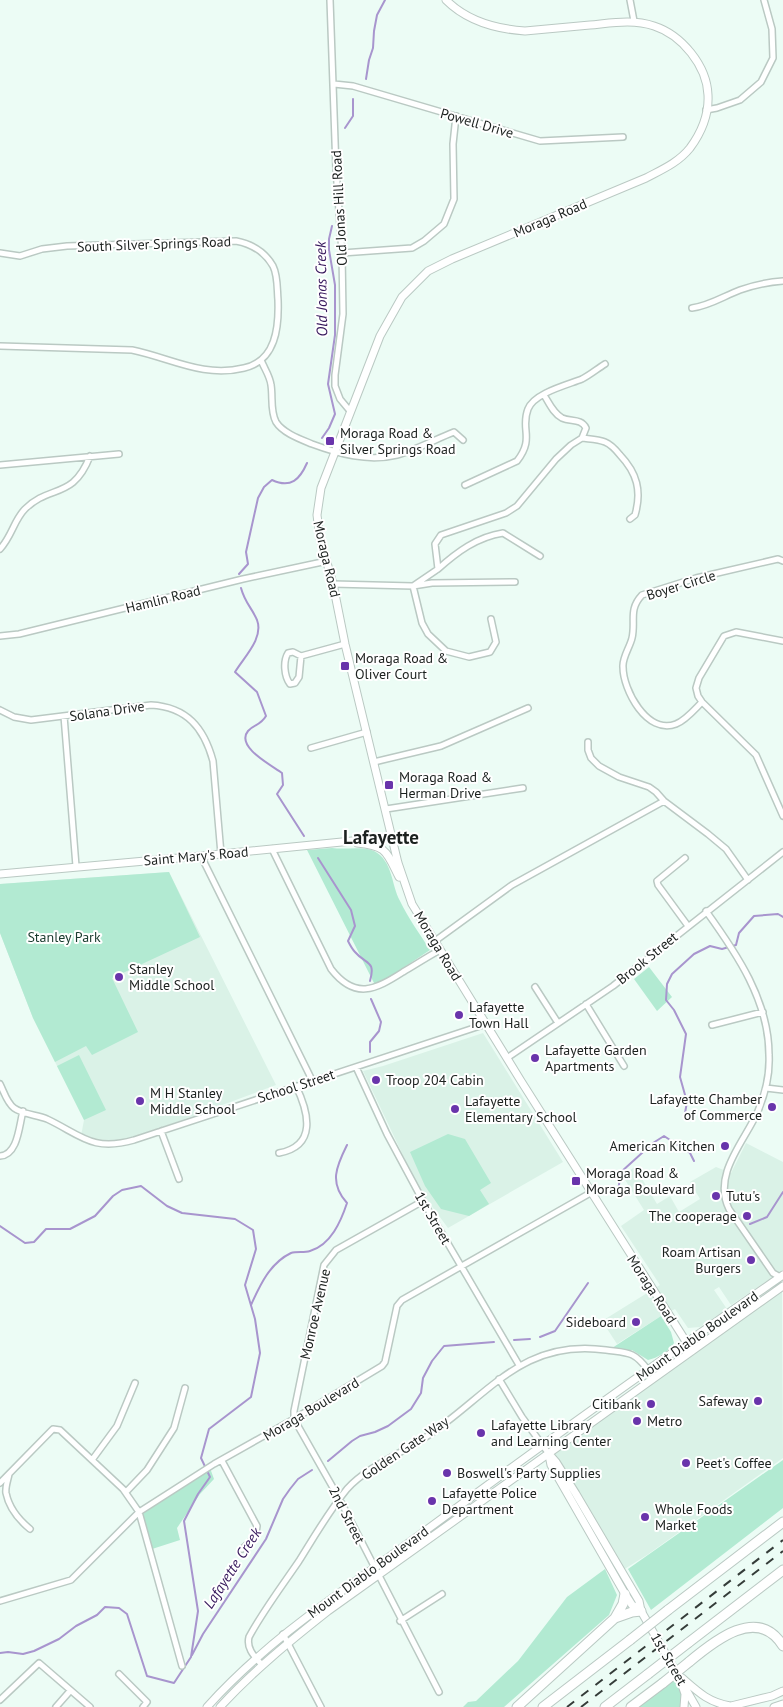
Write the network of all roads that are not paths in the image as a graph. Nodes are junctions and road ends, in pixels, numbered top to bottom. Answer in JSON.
{"nodes":[{"id":1,"x":330,"y":0,"type":"edge"},
{"id":2,"x":446,"y":0,"type":"edge"},
{"id":3,"x":630,"y":0,"type":"edge"},
{"id":4,"x":764,"y":0,"type":"edge"},
{"id":5,"x":634,"y":21,"type":"junction"},
{"id":6,"x":334,"y":84,"type":"junction"},
{"id":7,"x":706,"y":110,"type":"junction"},
{"id":8,"x":456,"y":116,"type":"junction"},
{"id":9,"x":623,"y":137,"type":"dead end"},
{"id":10,"x":342,"y":252,"type":"junction"},
{"id":11,"x":0,"y":253,"type":"edge"},
{"id":12,"x":783,"y":282,"type":"edge"},
{"id":13,"x":692,"y":308,"type":"dead end"},
{"id":14,"x":0,"y":346,"type":"edge"},
{"id":15,"x":261,"y":360,"type":"junction"},
{"id":16,"x":605,"y":364,"type":"dead end"},
{"id":17,"x":544,"y":395,"type":"junction"},
{"id":18,"x":350,"y":411,"type":"junction"},
{"id":19,"x":582,"y":438,"type":"junction"},
{"id":20,"x":463,"y":440,"type":"dead end"},
{"id":21,"x":334,"y":452,"type":"junction"},
{"id":22,"x":119,"y":454,"type":"dead end"},
{"id":23,"x":90,"y":456,"type":"junction"},
{"id":24,"x":0,"y":465,"type":"edge"},
{"id":25,"x":465,"y":485,"type":"dead end"},
{"id":26,"x":630,"y":520,"type":"dead end"},
{"id":27,"x":0,"y":549,"type":"edge"},
{"id":28,"x":540,"y":556,"type":"dead end"},
{"id":29,"x":783,"y":560,"type":"edge"},
{"id":30,"x":326,"y":561,"type":"junction"},
{"id":31,"x":438,"y":569,"type":"junction"},
{"id":32,"x":516,"y":582,"type":"dead end"},
{"id":33,"x":334,"y":584,"type":"junction"},
{"id":34,"x":413,"y":586,"type":"junction"},
{"id":35,"x":491,"y":619,"type":"dead end"},
{"id":36,"x":0,"y":636,"type":"edge"},
{"id":37,"x":783,"y":641,"type":"edge"},
{"id":38,"x":344,"y":644,"type":"junction"},
{"id":39,"x":301,"y":656,"type":"junction"},
{"id":40,"x":702,"y":702,"type":"junction"},
{"id":41,"x":528,"y":708,"type":"dead end"},
{"id":42,"x":0,"y":710,"type":"edge"},
{"id":43,"x":64,"y":716,"type":"junction"},
{"id":44,"x":366,"y":732,"type":"junction"},
{"id":45,"x":588,"y":742,"type":"dead end"},
{"id":46,"x":311,"y":748,"type":"dead end"},
{"id":47,"x":374,"y":762,"type":"junction"},
{"id":48,"x":523,"y":788,"type":"dead end"},
{"id":49,"x":664,"y":801,"type":"junction"},
{"id":50,"x":386,"y":809,"type":"junction"},
{"id":51,"x":783,"y":816,"type":"edge"},
{"id":52,"x":392,"y":837,"type":"junction"},
{"id":53,"x":342,"y":841,"type":"junction"},
{"id":54,"x":272,"y":849,"type":"junction"},
{"id":55,"x":782,"y":853,"type":"edge"},
{"id":56,"x":221,"y":854,"type":"junction"},
{"id":57,"x":201,"y":856,"type":"junction"},
{"id":58,"x":685,"y":858,"type":"dead end"},
{"id":59,"x":76,"y":866,"type":"junction"},
{"id":60,"x":0,"y":874,"type":"edge"},
{"id":61,"x":748,"y":880,"type":"junction"},
{"id":62,"x":407,"y":893,"type":"junction"},
{"id":63,"x":706,"y":912,"type":"junction"},
{"id":64,"x":688,"y":926,"type":"junction"},
{"id":65,"x":435,"y":941,"type":"junction"},
{"id":66,"x":440,"y":950,"type":"junction"},
{"id":67,"x":535,"y":987,"type":"dead end"},
{"id":68,"x":586,"y":1004,"type":"junction"},
{"id":69,"x":763,"y":1012,"type":"junction"},
{"id":70,"x":558,"y":1023,"type":"junction"},
{"id":71,"x":486,"y":1024,"type":"junction"},
{"id":72,"x":712,"y":1026,"type":"dead end"},
{"id":73,"x":508,"y":1058,"type":"junction"},
{"id":74,"x":624,"y":1066,"type":"dead end"},
{"id":75,"x":356,"y":1067,"type":"junction"},
{"id":76,"x":312,"y":1080,"type":"junction"},
{"id":77,"x":0,"y":1084,"type":"edge"},
{"id":78,"x":296,"y":1086,"type":"junction"},
{"id":79,"x":766,"y":1088,"type":"junction"},
{"id":80,"x":783,"y":1090,"type":"edge"},
{"id":81,"x":23,"y":1111,"type":"junction"},
{"id":82,"x":161,"y":1131,"type":"junction"},
{"id":83,"x":279,"y":1153,"type":"dead end"},
{"id":84,"x":0,"y":1156,"type":"edge"},
{"id":85,"x":179,"y":1179,"type":"dead end"},
{"id":86,"x":592,"y":1192,"type":"junction"},
{"id":87,"x":423,"y":1201,"type":"junction"},
{"id":88,"x":461,"y":1266,"type":"junction"},
{"id":89,"x":782,"y":1277,"type":"edge"},
{"id":90,"x":783,"y":1286,"type":"edge"},
{"id":91,"x":686,"y":1343,"type":"junction"},
{"id":92,"x":692,"y":1351,"type":"junction"},
{"id":93,"x":519,"y":1365,"type":"junction"},
{"id":94,"x":648,"y":1370,"type":"junction"},
{"id":95,"x":499,"y":1379,"type":"junction"},
{"id":96,"x":135,"y":1383,"type":"dead end"},
{"id":97,"x":185,"y":1388,"type":"dead end"},
{"id":98,"x":294,"y":1420,"type":"junction"},
{"id":99,"x":542,"y":1445,"type":"junction"},
{"id":100,"x":549,"y":1454,"type":"junction"},
{"id":101,"x":92,"y":1460,"type":"junction"},
{"id":102,"x":222,"y":1461,"type":"junction"},
{"id":103,"x":10,"y":1473,"type":"junction"},
{"id":104,"x":0,"y":1483,"type":"edge"},
{"id":105,"x":126,"y":1492,"type":"junction"},
{"id":106,"x":340,"y":1500,"type":"junction"},
{"id":107,"x":574,"y":1505,"type":"junction"},
{"id":108,"x":139,"y":1512,"type":"junction"},
{"id":109,"x":588,"y":1515,"type":"junction"},
{"id":110,"x":783,"y":1522,"type":"edge"},
{"id":111,"x":30,"y":1529,"type":"dead end"},
{"id":112,"x":242,"y":1549,"type":"dead end"},
{"id":113,"x":374,"y":1568,"type":"junction"},
{"id":114,"x":783,"y":1570,"type":"edge"},
{"id":115,"x":378,"y":1575,"type":"junction"},
{"id":116,"x":442,"y":1594,"type":"dead end"},
{"id":117,"x":625,"y":1594,"type":"junction"},
{"id":118,"x":0,"y":1601,"type":"edge"},
{"id":119,"x":641,"y":1611,"type":"junction"},
{"id":120,"x":615,"y":1618,"type":"junction"},
{"id":121,"x":400,"y":1621,"type":"junction"},
{"id":122,"x":283,"y":1634,"type":"junction"},
{"id":123,"x":288,"y":1643,"type":"junction"},
{"id":124,"x":783,"y":1646,"type":"edge"},
{"id":125,"x":256,"y":1658,"type":"junction"},
{"id":126,"x":182,"y":1666,"type":"dead end"},
{"id":127,"x":262,"y":1666,"type":"junction"},
{"id":128,"x":119,"y":1674,"type":"dead end"},
{"id":129,"x":680,"y":1678,"type":"junction"},
{"id":130,"x":70,"y":1691,"type":"junction"},
{"id":131,"x":783,"y":1691,"type":"edge"},
{"id":132,"x":439,"y":1692,"type":"dead end"},
{"id":133,"x":0,"y":1700,"type":"edge"},
{"id":134,"x":783,"y":1704,"type":"edge"},
{"id":135,"x":56,"y":1707,"type":"edge"},
{"id":136,"x":90,"y":1707,"type":"edge"},
{"id":137,"x":143,"y":1707,"type":"edge"},
{"id":138,"x":207,"y":1707,"type":"edge"},
{"id":139,"x":220,"y":1707,"type":"edge"},
{"id":140,"x":321,"y":1707,"type":"edge"},
{"id":141,"x":517,"y":1707,"type":"edge"},
{"id":142,"x":543,"y":1707,"type":"edge"},
{"id":143,"x":605,"y":1707,"type":"edge"},
{"id":144,"x":631,"y":1707,"type":"edge"},
{"id":145,"x":684,"y":1707,"type":"edge"},
{"id":146,"x":696,"y":1707,"type":"edge"},
{"id":147,"x":729,"y":1707,"type":"edge"},
{"id":148,"x":774,"y":1707,"type":"edge"}],
"edges":[{"from":1,"to":6,"type":"street","name":"Old Jonas Hill Road"},
{"from":2,"to":5,"type":"main road","name":"Moraga Road"},
{"from":3,"to":5,"type":"street"},
{"from":4,"to":7,"type":"street"},
{"from":5,"to":7,"type":"main road","name":"Moraga Road"},
{"from":6,"to":8,"type":"street","name":"Powell Drive"},
{"from":6,"to":10,"type":"street","name":"Old Jonas Hill Road"},
{"from":7,"to":18,"type":"main road","name":"Moraga Road"},
{"from":8,"to":9,"type":"street","name":"Powell Drive"},
{"from":8,"to":10,"type":"street"},
{"from":10,"to":18,"type":"street","name":"Old Jonas Hill Road"},
{"from":11,"to":15,"type":"street","name":"South Silver Springs Road"},
{"from":12,"to":13,"type":"street"},
{"from":14,"to":15,"type":"street"},
{"from":15,"to":21,"type":"street"},
{"from":16,"to":17,"type":"street"},
{"from":17,"to":19,"type":"street"},
{"from":17,"to":25,"type":"street"},
{"from":18,"to":21,"type":"main road","name":"Moraga Road"},
{"from":19,"to":26,"type":"street"},
{"from":19,"to":31,"type":"street"},
{"from":20,"to":21,"type":"street"},
{"from":21,"to":30,"type":"main road","name":"Moraga Road"},
{"from":22,"to":23,"type":"street"},
{"from":23,"to":24,"type":"street"},
{"from":23,"to":27,"type":"street"},
{"from":28,"to":31,"type":"street"},
{"from":29,"to":40,"type":"street","name":"Boyer Circle"},
{"from":30,"to":33,"type":"main road","name":"Moraga Road"},
{"from":30,"to":36,"type":"street","name":"Hamlin Road"},
{"from":31,"to":34,"type":"street"},
{"from":32,"to":34,"type":"street"},
{"from":33,"to":34,"type":"street"},
{"from":33,"to":38,"type":"main road","name":"Moraga Road"},
{"from":34,"to":35,"type":"street"},
{"from":37,"to":40,"type":"street"},
{"from":38,"to":39,"type":"street"},
{"from":38,"to":44,"type":"main road","name":"Moraga Road"},
{"from":39,"to":39,"type":"street"},
{"from":40,"to":51,"type":"street"},
{"from":41,"to":47,"type":"street"},
{"from":42,"to":43,"type":"street","name":"Solana Drive"},
{"from":43,"to":56,"type":"street","name":"Solana Drive"},
{"from":43,"to":59,"type":"street"},
{"from":44,"to":46,"type":"street"},
{"from":44,"to":47,"type":"main road","name":"Moraga Road"},
{"from":45,"to":49,"type":"street"},
{"from":47,"to":50,"type":"main road","name":"Moraga Road"},
{"from":48,"to":50,"type":"street"},
{"from":49,"to":61,"type":"street"},
{"from":49,"to":65,"type":"street"},
{"from":50,"to":52,"type":"main road","name":"Moraga Road"},
{"from":52,"to":53,"type":"main road","name":"Saint Mary's Road"},
{"from":52,"to":62,"type":"main road","name":"Moraga Road"},
{"from":53,"to":54,"type":"main road","name":"Saint Mary's Road"},
{"from":53,"to":62,"type":"main road"},
{"from":54,"to":56,"type":"main road","name":"Saint Mary's Road"},
{"from":54,"to":66,"type":"street"},
{"from":55,"to":61,"type":"street","name":"Brook Street"},
{"from":56,"to":57,"type":"main road","name":"Saint Mary's Road"},
{"from":57,"to":59,"type":"main road","name":"Saint Mary's Road"},
{"from":57,"to":76,"type":"street"},
{"from":58,"to":64,"type":"street"},
{"from":59,"to":60,"type":"main road","name":"Saint Mary's Road"},
{"from":61,"to":63,"type":"street","name":"Brook Street"},
{"from":62,"to":65,"type":"main road","name":"Moraga Road"},
{"from":63,"to":64,"type":"street","name":"Brook Street"},
{"from":63,"to":69,"type":"street"},
{"from":64,"to":68,"type":"street","name":"Brook Street"},
{"from":65,"to":66,"type":"main road","name":"Moraga Road"},
{"from":66,"to":71,"type":"main road","name":"Moraga Road"},
{"from":67,"to":70,"type":"street"},
{"from":68,"to":70,"type":"street","name":"Brook Street"},
{"from":68,"to":74,"type":"street"},
{"from":69,"to":72,"type":"street"},
{"from":69,"to":79,"type":"street"},
{"from":70,"to":73,"type":"street","name":"Brook Street"},
{"from":71,"to":73,"type":"main road","name":"Moraga Road"},
{"from":71,"to":75,"type":"street","name":"School Street"},
{"from":73,"to":86,"type":"main road","name":"Moraga Road"},
{"from":75,"to":76,"type":"street","name":"School Street"},
{"from":75,"to":87,"type":"street","name":"1st Street"},
{"from":76,"to":78,"type":"street","name":"School Street"},
{"from":77,"to":81,"type":"street"},
{"from":78,"to":82,"type":"street","name":"School Street"},
{"from":78,"to":83,"type":"street"},
{"from":79,"to":80,"type":"street"},
{"from":79,"to":89,"type":"street"},
{"from":81,"to":82,"type":"street","name":"School Street"},
{"from":81,"to":84,"type":"street"},
{"from":82,"to":85,"type":"street"},
{"from":86,"to":88,"type":"street","name":"Moraga Boulevard"},
{"from":86,"to":91,"type":"main road","name":"Moraga Road"},
{"from":87,"to":88,"type":"street","name":"1st Street"},
{"from":87,"to":98,"type":"street","name":"Monroe Avenue"},
{"from":88,"to":93,"type":"street","name":"1st Street"},
{"from":88,"to":98,"type":"street","name":"Moraga Boulevard"},
{"from":89,"to":91,"type":"main road","name":"Mount Diablo Boulevard"},
{"from":90,"to":92,"type":"main road","name":"Mount Diablo Boulevard"},
{"from":91,"to":92,"type":"main road","name":"Moraga Road"},
{"from":91,"to":94,"type":"main road","name":"Mount Diablo Boulevard"},
{"from":92,"to":100,"type":"main road","name":"Mount Diablo Boulevard"},
{"from":93,"to":94,"type":"street","name":"Golden Gate Way"},
{"from":93,"to":95,"type":"street","name":"Golden Gate Way"},
{"from":94,"to":99,"type":"main road","name":"Mount Diablo Boulevard"},
{"from":95,"to":99,"type":"street","name":"1st Street"},
{"from":95,"to":106,"type":"street","name":"Golden Gate Way"},
{"from":96,"to":101,"type":"street"},
{"from":97,"to":105,"type":"street"},
{"from":98,"to":102,"type":"street","name":"Moraga Boulevard"},
{"from":98,"to":106,"type":"street","name":"2nd Street"},
{"from":99,"to":100,"type":"street","name":"1st Street"},
{"from":99,"to":113,"type":"main road","name":"Mount Diablo Boulevard"},
{"from":100,"to":107,"type":"main road","name":"1st Street"},
{"from":100,"to":109,"type":"main road","name":"1st Street"},
{"from":100,"to":115,"type":"main road","name":"Mount Diablo Boulevard"},
{"from":101,"to":103,"type":"street"},
{"from":101,"to":105,"type":"street"},
{"from":102,"to":108,"type":"street","name":"Moraga Boulevard"},
{"from":102,"to":112,"type":"street"},
{"from":103,"to":104,"type":"street"},
{"from":103,"to":111,"type":"street"},
{"from":105,"to":108,"type":"street"},
{"from":106,"to":113,"type":"street","name":"2nd Street"},
{"from":106,"to":125,"type":"street","name":"Golden Gate Way"},
{"from":107,"to":109,"type":"main road"},
{"from":107,"to":117,"type":"main road","name":"1st Street"},
{"from":108,"to":118,"type":"street","name":"Moraga Boulevard"},
{"from":108,"to":126,"type":"street"},
{"from":109,"to":119,"type":"main road","name":"1st Street"},
{"from":110,"to":142,"type":"highway","bridge":true},
{"from":113,"to":115,"type":"street","name":"2nd Street"},
{"from":113,"to":122,"type":"main road","name":"Mount Diablo Boulevard"},
{"from":114,"to":143,"type":"highway","bridge":true},
{"from":115,"to":121,"type":"street","name":"2nd Street"},
{"from":115,"to":123,"type":"main road","name":"Mount Diablo Boulevard"},
{"from":116,"to":121,"type":"street"},
{"from":117,"to":119,"type":"main road","name":"1st Street"},
{"from":117,"to":120,"type":"highway"},
{"from":119,"to":120,"type":"highway"},
{"from":119,"to":129,"type":"main road","name":"1st Street"},
{"from":120,"to":141,"type":"highway"},
{"from":121,"to":132,"type":"street","name":"2nd Street"},
{"from":122,"to":123,"type":"street"},
{"from":122,"to":125,"type":"main road","name":"Mount Diablo Boulevard"},
{"from":123,"to":127,"type":"main road","name":"Mount Diablo Boulevard"},
{"from":123,"to":140,"type":"street"},
{"from":124,"to":144,"type":"highway","bridge":true},
{"from":125,"to":127,"type":"street","name":"Golden Gate Way"},
{"from":125,"to":138,"type":"main road","name":"Mount Diablo Boulevard"},
{"from":127,"to":139,"type":"main road","name":"Mount Diablo Boulevard"},
{"from":128,"to":137,"type":"street"},
{"from":129,"to":145,"type":"main road"},
{"from":129,"to":146,"type":"main road","name":"1st Street"},
{"from":129,"to":147,"type":"main road"},
{"from":130,"to":133,"type":"street"},
{"from":130,"to":135,"type":"street"},
{"from":130,"to":136,"type":"street"},
{"from":131,"to":147,"type":"main road"},
{"from":134,"to":148,"type":"main road"}]}
